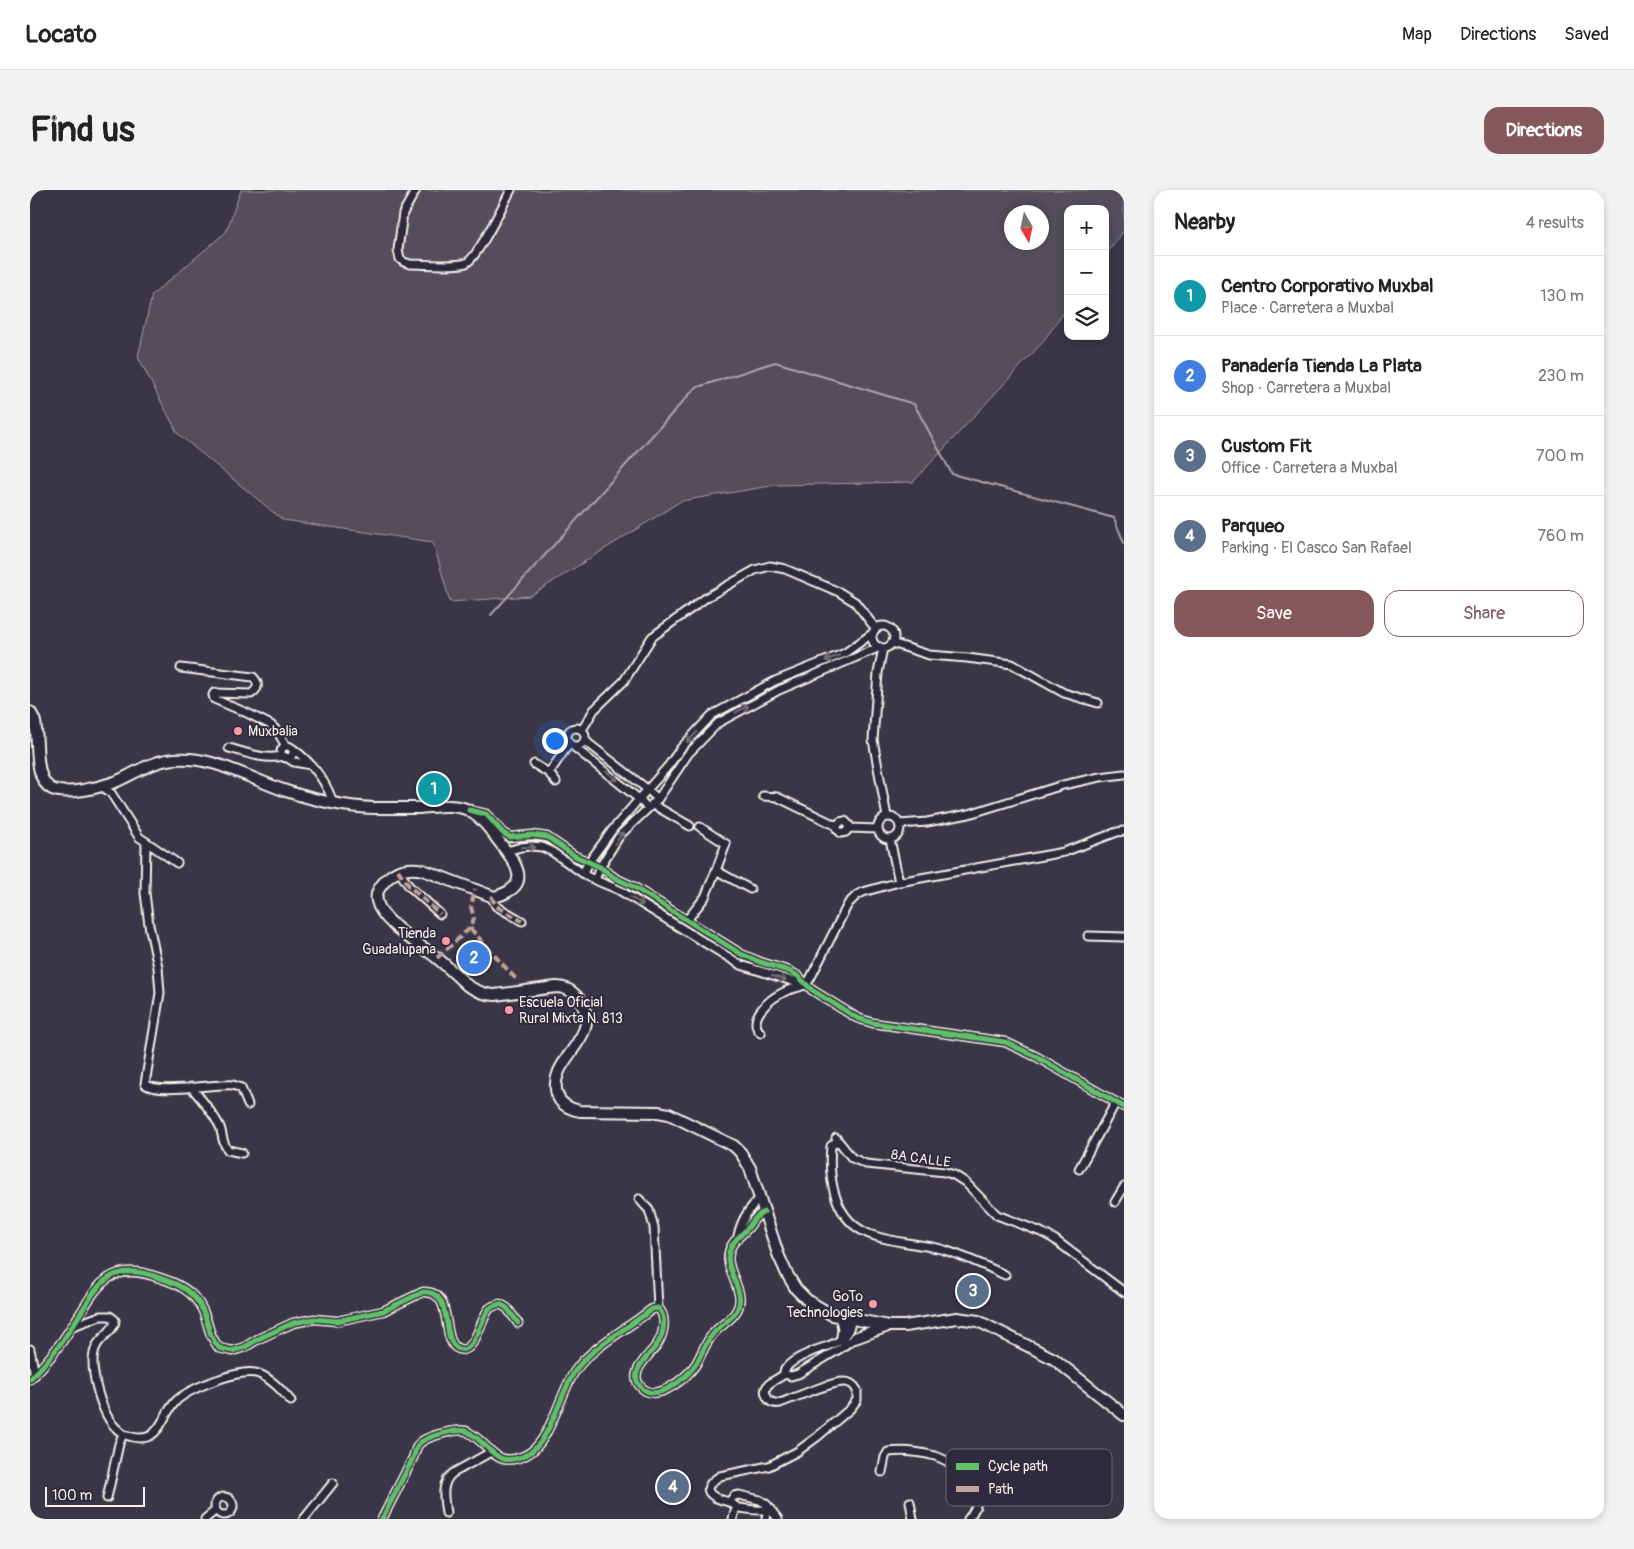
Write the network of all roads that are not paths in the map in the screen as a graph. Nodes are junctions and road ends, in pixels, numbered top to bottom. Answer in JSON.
{"nodes":[{"id":1,"x":416,"y":190,"type":"edge"},
{"id":2,"x":511,"y":190,"type":"edge"},
{"id":3,"x":875,"y":631,"type":"junction"},
{"id":4,"x":892,"y":643,"type":"junction"},
{"id":5,"x":882,"y":648,"type":"junction"},
{"id":6,"x":181,"y":668,"type":"dead end"},
{"id":7,"x":1098,"y":703,"type":"dead end"},
{"id":8,"x":30,"y":712,"type":"edge"},
{"id":9,"x":584,"y":734,"type":"junction"},
{"id":10,"x":571,"y":745,"type":"junction"},
{"id":11,"x":289,"y":747,"type":"junction"},
{"id":12,"x":230,"y":748,"type":"dead end"},
{"id":13,"x":284,"y":757,"type":"junction"},
{"id":14,"x":534,"y":764,"type":"dead end"},
{"id":15,"x":312,"y":765,"type":"junction"},
{"id":16,"x":549,"y":773,"type":"junction"},
{"id":17,"x":1124,"y":774,"type":"edge"},
{"id":18,"x":556,"y":782,"type":"dead end"},
{"id":19,"x":102,"y":786,"type":"junction"},
{"id":20,"x":647,"y":789,"type":"junction"},
{"id":21,"x":763,"y":796,"type":"dead end"},
{"id":22,"x":639,"y":799,"type":"junction"},
{"id":23,"x":333,"y":803,"type":"junction"},
{"id":24,"x":652,"y":804,"type":"junction"},
{"id":25,"x":468,"y":810,"type":"junction"},
{"id":26,"x":887,"y":817,"type":"junction"},
{"id":27,"x":900,"y":824,"type":"junction"},
{"id":28,"x":690,"y":826,"type":"dead end"},
{"id":29,"x":700,"y":827,"type":"dead end"},
{"id":30,"x":878,"y":829,"type":"junction"},
{"id":31,"x":1124,"y":831,"type":"edge"},
{"id":32,"x":890,"y":839,"type":"junction"},
{"id":33,"x":146,"y":843,"type":"junction"},
{"id":34,"x":507,"y":851,"type":"junction"},
{"id":35,"x":589,"y":862,"type":"junction"},
{"id":36,"x":177,"y":863,"type":"dead end"},
{"id":37,"x":600,"y":867,"type":"junction"},
{"id":38,"x":398,"y":870,"type":"junction"},
{"id":39,"x":583,"y":873,"type":"junction"},
{"id":40,"x":715,"y":873,"type":"junction"},
{"id":41,"x":595,"y":880,"type":"junction"},
{"id":42,"x":899,"y":882,"type":"junction"},
{"id":43,"x":750,"y":889,"type":"dead end"},
{"id":44,"x":490,"y":896,"type":"junction"},
{"id":45,"x":440,"y":914,"type":"dead end"},
{"id":46,"x":687,"y":920,"type":"junction"},
{"id":47,"x":522,"y":921,"type":"dead end"},
{"id":48,"x":1088,"y":936,"type":"dead end"},
{"id":49,"x":1124,"y":937,"type":"edge"},
{"id":50,"x":806,"y":984,"type":"junction"},
{"id":51,"x":761,"y":1033,"type":"dead end"},
{"id":52,"x":190,"y":1087,"type":"junction"},
{"id":53,"x":1116,"y":1102,"type":"junction"},
{"id":54,"x":248,"y":1105,"type":"dead end"},
{"id":55,"x":1124,"y":1107,"type":"edge"},
{"id":56,"x":242,"y":1153,"type":"dead end"},
{"id":57,"x":1080,"y":1169,"type":"dead end"},
{"id":58,"x":1124,"y":1187,"type":"edge"},
{"id":59,"x":638,"y":1198,"type":"dead end"},
{"id":60,"x":760,"y":1198,"type":"junction"},
{"id":61,"x":1115,"y":1202,"type":"dead end"},
{"id":62,"x":764,"y":1212,"type":"junction"},
{"id":63,"x":738,"y":1236,"type":"junction"},
{"id":64,"x":1005,"y":1274,"type":"dead end"},
{"id":65,"x":1124,"y":1292,"type":"edge"},
{"id":66,"x":658,"y":1308,"type":"junction"},
{"id":67,"x":840,"y":1317,"type":"junction"},
{"id":68,"x":852,"y":1319,"type":"junction"},
{"id":69,"x":518,"y":1323,"type":"dead end"},
{"id":70,"x":875,"y":1323,"type":"junction"},
{"id":71,"x":72,"y":1326,"type":"junction"},
{"id":72,"x":889,"y":1326,"type":"junction"},
{"id":73,"x":855,"y":1338,"type":"junction"},
{"id":74,"x":842,"y":1339,"type":"junction"},
{"id":75,"x":30,"y":1349,"type":"edge"},
{"id":76,"x":807,"y":1354,"type":"junction"},
{"id":77,"x":814,"y":1364,"type":"junction"},
{"id":78,"x":784,"y":1374,"type":"junction"},
{"id":79,"x":32,"y":1377,"type":"edge"},
{"id":80,"x":291,"y":1401,"type":"dead end"},
{"id":81,"x":1124,"y":1415,"type":"edge"},
{"id":82,"x":123,"y":1434,"type":"junction"},
{"id":83,"x":490,"y":1452,"type":"junction"},
{"id":84,"x":946,"y":1462,"type":"edge"},
{"id":85,"x":882,"y":1472,"type":"dead end"},
{"id":86,"x":333,"y":1483,"type":"dead end"},
{"id":87,"x":743,"y":1496,"type":"junction"},
{"id":88,"x":107,"y":1498,"type":"dead end"},
{"id":89,"x":729,"y":1502,"type":"junction"},
{"id":90,"x":910,"y":1502,"type":"dead end"},
{"id":91,"x":975,"y":1506,"type":"edge"},
{"id":92,"x":740,"y":1507,"type":"junction"},
{"id":93,"x":769,"y":1509,"type":"junction"},
{"id":94,"x":216,"y":1510,"type":"dead end"},
{"id":95,"x":446,"y":1513,"type":"dead end"},
{"id":96,"x":205,"y":1519,"type":"edge"},
{"id":97,"x":304,"y":1519,"type":"edge"},
{"id":98,"x":382,"y":1519,"type":"edge"},
{"id":99,"x":733,"y":1519,"type":"edge"},
{"id":100,"x":766,"y":1519,"type":"edge"},
{"id":101,"x":778,"y":1519,"type":"edge"},
{"id":102,"x":913,"y":1519,"type":"edge"},
{"id":103,"x":968,"y":1519,"type":"edge"}],
"edges":[{"from":1,"to":2,"type":"street"},
{"from":3,"to":4,"type":"street"},
{"from":3,"to":5,"type":"street"},
{"from":3,"to":9,"type":"street"},
{"from":3,"to":20,"type":"street","one_way":true},
{"from":4,"to":5,"type":"street"},
{"from":4,"to":7,"type":"street"},
{"from":24,"to":5,"type":"street","one_way":true},
{"from":5,"to":26,"type":"street"},
{"from":6,"to":11,"type":"street"},
{"from":8,"to":19,"type":"main road"},
{"from":9,"to":10,"type":"street"},
{"from":9,"to":10,"type":"street"},
{"from":9,"to":20,"type":"street"},
{"from":10,"to":16,"type":"street"},
{"from":10,"to":22,"type":"street","one_way":true},
{"from":11,"to":13,"type":"street"},
{"from":11,"to":15,"type":"street"},
{"from":12,"to":13,"type":"street"},
{"from":13,"to":15,"type":"street"},
{"from":14,"to":16,"type":"street"},
{"from":15,"to":23,"type":"street"},
{"from":16,"to":18,"type":"street"},
{"from":17,"to":27,"type":"street"},
{"from":19,"to":23,"type":"main road"},
{"from":19,"to":33,"type":"street"},
{"from":20,"to":22,"type":"street"},
{"from":20,"to":24,"type":"street"},
{"from":21,"to":30,"type":"street"},
{"from":22,"to":24,"type":"street"},
{"from":22,"to":35,"type":"street"},
{"from":23,"to":25,"type":"main road"},
{"from":24,"to":28,"type":"street"},
{"from":37,"to":24,"type":"street","one_way":true},
{"from":25,"to":34,"type":"main road"},
{"from":25,"to":35,"type":"street"},
{"from":26,"to":27,"type":"street"},
{"from":26,"to":30,"type":"street"},
{"from":27,"to":32,"type":"street"},
{"from":29,"to":40,"type":"street"},
{"from":30,"to":32,"type":"street"},
{"from":31,"to":42,"type":"street"},
{"from":32,"to":42,"type":"street"},
{"from":33,"to":36,"type":"street"},
{"from":33,"to":52,"type":"street"},
{"from":34,"to":39,"type":"street","one_way":true},
{"from":34,"to":44,"type":"main road"},
{"from":35,"to":37,"type":"street"},
{"from":35,"to":39,"type":"street"},
{"from":37,"to":41,"type":"street"},
{"from":37,"to":46,"type":"street"},
{"from":38,"to":44,"type":"main road"},
{"from":38,"to":45,"type":"street"},
{"from":38,"to":60,"type":"main road"},
{"from":39,"to":41,"type":"street"},
{"from":40,"to":43,"type":"street"},
{"from":40,"to":46,"type":"street"},
{"from":41,"to":50,"type":"street","one_way":true},
{"from":42,"to":50,"type":"street"},
{"from":44,"to":47,"type":"street"},
{"from":46,"to":50,"type":"street"},
{"from":48,"to":49,"type":"street"},
{"from":50,"to":51,"type":"street"},
{"from":50,"to":53,"type":"street"},
{"from":52,"to":54,"type":"street"},
{"from":52,"to":56,"type":"street"},
{"from":53,"to":55,"type":"street"},
{"from":53,"to":57,"type":"street"},
{"from":58,"to":61,"type":"street"},
{"from":59,"to":66,"type":"street"},
{"from":60,"to":62,"type":"main road"},
{"from":60,"to":63,"type":"street"},
{"from":62,"to":63,"type":"street"},
{"from":62,"to":67,"type":"main road"},
{"from":63,"to":66,"type":"street"},
{"from":64,"to":65,"type":"street","name":"8A CALLE"},
{"from":66,"to":83,"type":"street"},
{"from":67,"to":68,"type":"main road"},
{"from":67,"to":74,"type":"main road"},
{"from":68,"to":70,"type":"main road"},
{"from":68,"to":74,"type":"street"},
{"from":69,"to":71,"type":"street"},
{"from":70,"to":72,"type":"main road"},
{"from":70,"to":73,"type":"street"},
{"from":71,"to":79,"type":"street"},
{"from":71,"to":82,"type":"street"},
{"from":72,"to":73,"type":"main road"},
{"from":72,"to":81,"type":"main road"},
{"from":73,"to":77,"type":"street"},
{"from":74,"to":76,"type":"street"},
{"from":75,"to":79,"type":"street"},
{"from":76,"to":77,"type":"street"},
{"from":76,"to":78,"type":"street"},
{"from":77,"to":78,"type":"street"},
{"from":78,"to":89,"type":"street"},
{"from":80,"to":82,"type":"street"},
{"from":82,"to":88,"type":"street"},
{"from":83,"to":95,"type":"street"},
{"from":83,"to":98,"type":"street"},
{"from":84,"to":85,"type":"street"},
{"from":86,"to":97,"type":"street"},
{"from":87,"to":89,"type":"street"},
{"from":87,"to":92,"type":"street"},
{"from":87,"to":93,"type":"street"},
{"from":89,"to":92,"type":"street"},
{"from":90,"to":102,"type":"street"},
{"from":91,"to":103,"type":"street"},
{"from":92,"to":93,"type":"street"},
{"from":92,"to":99,"type":"street"},
{"from":93,"to":100,"type":"street"},
{"from":93,"to":101,"type":"street"},
{"from":94,"to":96,"type":"street"}]}
